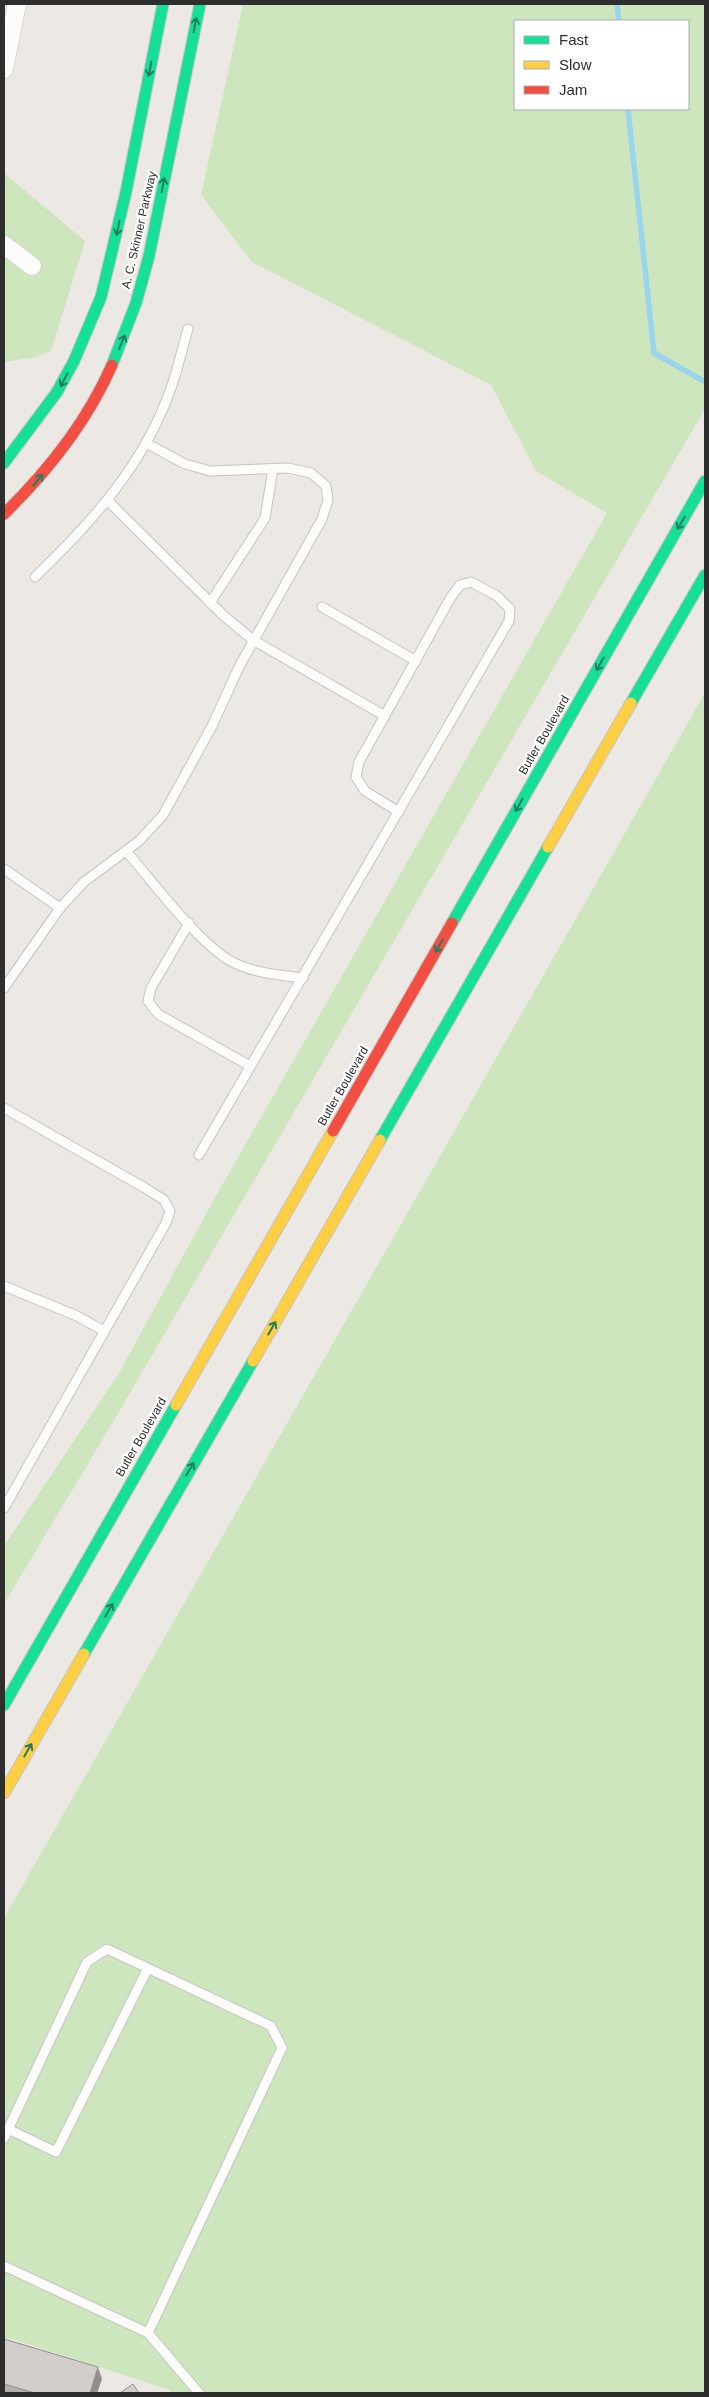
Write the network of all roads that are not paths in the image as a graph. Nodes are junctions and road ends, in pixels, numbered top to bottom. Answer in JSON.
{"nodes":[{"id":1,"x":17,"y":4,"type":"edge"},
{"id":2,"x":163,"y":4,"type":"edge"},
{"id":3,"x":200,"y":4,"type":"edge"},
{"id":4,"x":4,"y":69,"type":"edge"},
{"id":5,"x":4,"y":245,"type":"edge"},
{"id":6,"x":32,"y":266,"type":"dead end"},
{"id":7,"x":188,"y":329,"type":"dead end"},
{"id":8,"x":146,"y":443,"type":"junction"},
{"id":9,"x":4,"y":463,"type":"edge"},
{"id":10,"x":273,"y":469,"type":"junction"},
{"id":11,"x":705,"y":481,"type":"edge"},
{"id":12,"x":108,"y":501,"type":"junction"},
{"id":13,"x":4,"y":514,"type":"edge"},
{"id":14,"x":705,"y":575,"type":"edge"},
{"id":15,"x":36,"y":577,"type":"dead end"},
{"id":16,"x":210,"y":603,"type":"junction"},
{"id":17,"x":322,"y":607,"type":"dead end"},
{"id":18,"x":254,"y":640,"type":"junction"},
{"id":19,"x":416,"y":661,"type":"junction"},
{"id":20,"x":385,"y":716,"type":"junction"},
{"id":21,"x":399,"y":812,"type":"junction"},
{"id":22,"x":126,"y":851,"type":"junction"},
{"id":23,"x":4,"y":869,"type":"edge"},
{"id":24,"x":60,"y":908,"type":"junction"},
{"id":25,"x":189,"y":923,"type":"junction"},
{"id":26,"x":303,"y":978,"type":"junction"},
{"id":27,"x":4,"y":988,"type":"edge"},
{"id":28,"x":250,"y":1066,"type":"junction"},
{"id":29,"x":4,"y":1108,"type":"edge"},
{"id":30,"x":199,"y":1155,"type":"dead end"},
{"id":31,"x":4,"y":1286,"type":"edge"},
{"id":32,"x":104,"y":1331,"type":"junction"},
{"id":33,"x":4,"y":1508,"type":"edge"},
{"id":34,"x":32,"y":1655,"type":"junction"},
{"id":35,"x":4,"y":1686,"type":"edge"},
{"id":36,"x":4,"y":1704,"type":"edge"},
{"id":37,"x":4,"y":1793,"type":"edge"},
{"id":38,"x":148,"y":1968,"type":"junction"},
{"id":39,"x":8,"y":2129,"type":"junction"},
{"id":40,"x":4,"y":2138,"type":"edge"},
{"id":41,"x":4,"y":2266,"type":"edge"},
{"id":42,"x":148,"y":2333,"type":"junction"},
{"id":43,"x":199,"y":2393,"type":"edge"}],
"edges":[{"from":1,"to":4,"type":"street"},
{"from":2,"to":9,"type":"main road","name":"A. C. Skinner Parkway","one_way":true},
{"from":13,"to":3,"type":"main road","name":"A. C. Skinner Parkway","one_way":true},
{"from":5,"to":6,"type":"street"},
{"from":7,"to":8,"type":"lane"},
{"from":8,"to":10,"type":"lane"},
{"from":8,"to":12,"type":"lane"},
{"from":10,"to":16,"type":"lane"},
{"from":10,"to":18,"type":"lane"},
{"from":11,"to":34,"type":"main road","name":"Butler Boulevard","one_way":true},
{"from":12,"to":15,"type":"lane"},
{"from":12,"to":16,"type":"lane"},
{"from":37,"to":14,"type":"main road","one_way":true},
{"from":16,"to":18,"type":"lane"},
{"from":17,"to":19,"type":"lane"},
{"from":18,"to":20,"type":"lane"},
{"from":18,"to":22,"type":"lane"},
{"from":19,"to":20,"type":"lane"},
{"from":19,"to":21,"type":"lane"},
{"from":20,"to":21,"type":"lane"},
{"from":21,"to":26,"type":"lane"},
{"from":22,"to":24,"type":"lane"},
{"from":22,"to":25,"type":"lane"},
{"from":23,"to":24,"type":"lane"},
{"from":24,"to":27,"type":"lane"},
{"from":25,"to":26,"type":"lane"},
{"from":25,"to":28,"type":"lane"},
{"from":26,"to":28,"type":"lane"},
{"from":28,"to":30,"type":"lane"},
{"from":29,"to":32,"type":"lane"},
{"from":31,"to":32,"type":"lane"},
{"from":32,"to":33,"type":"lane"},
{"from":34,"to":35,"type":"main road"},
{"from":34,"to":36,"type":"main road","name":"Butler Boulevard"},
{"from":38,"to":39,"type":"lane"},
{"from":38,"to":39,"type":"lane"},
{"from":38,"to":42,"type":"lane"},
{"from":39,"to":40,"type":"lane"},
{"from":41,"to":42,"type":"lane"},
{"from":42,"to":43,"type":"lane"}]}
